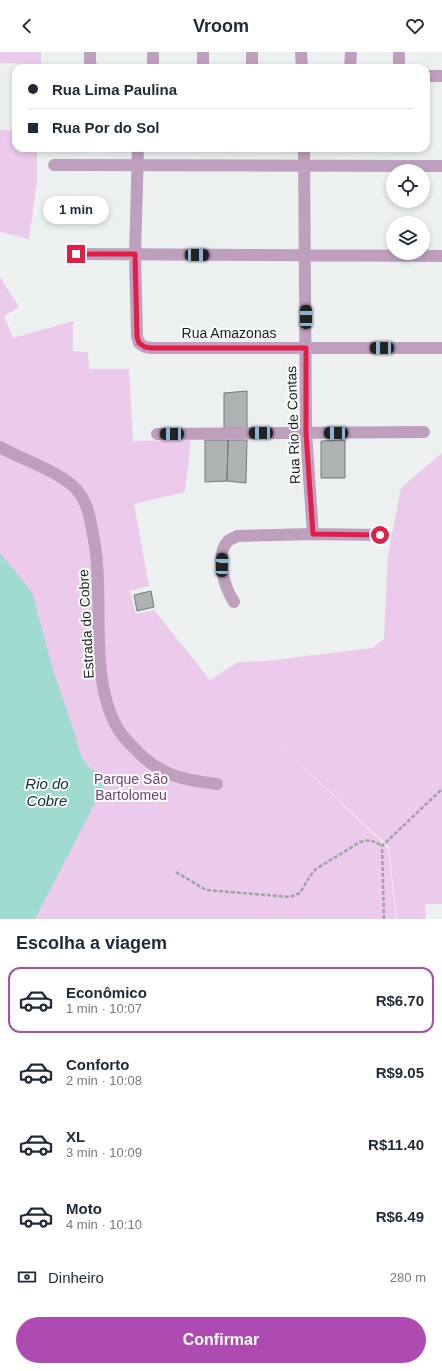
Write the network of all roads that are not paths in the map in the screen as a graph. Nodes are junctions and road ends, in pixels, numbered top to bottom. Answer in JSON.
{"nodes":[{"id":1,"x":90,"y":52,"type":"edge"},
{"id":2,"x":153,"y":52,"type":"edge"},
{"id":3,"x":203,"y":52,"type":"edge"},
{"id":4,"x":252,"y":52,"type":"edge"},
{"id":5,"x":301,"y":52,"type":"edge"},
{"id":6,"x":351,"y":52,"type":"edge"},
{"id":7,"x":399,"y":52,"type":"edge"},
{"id":8,"x":90,"y":64,"type":"edge"},
{"id":9,"x":153,"y":64,"type":"edge"},
{"id":10,"x":203,"y":64,"type":"edge"},
{"id":11,"x":252,"y":64,"type":"edge"},
{"id":12,"x":302,"y":64,"type":"edge"},
{"id":13,"x":350,"y":64,"type":"edge"},
{"id":14,"x":399,"y":64,"type":"edge"},
{"id":15,"x":430,"y":76,"type":"edge"},
{"id":16,"x":442,"y":76,"type":"edge"},
{"id":17,"x":138,"y":152,"type":"edge"},
{"id":18,"x":304,"y":152,"type":"edge"},
{"id":19,"x":54,"y":165,"type":"dead end"},
{"id":20,"x":305,"y":165,"type":"junction"},
{"id":21,"x":138,"y":166,"type":"junction"},
{"id":22,"x":442,"y":166,"type":"edge"},
{"id":23,"x":76,"y":254,"type":"dead end"},
{"id":24,"x":135,"y":254,"type":"junction"},
{"id":25,"x":306,"y":256,"type":"junction"},
{"id":26,"x":442,"y":256,"type":"edge"},
{"id":27,"x":306,"y":348,"type":"junction"},
{"id":28,"x":442,"y":348,"type":"edge"},
{"id":29,"x":424,"y":432,"type":"dead end"},
{"id":30,"x":306,"y":433,"type":"junction"},
{"id":31,"x":157,"y":434,"type":"dead end"},
{"id":32,"x":0,"y":447,"type":"edge"},
{"id":33,"x":313,"y":534,"type":"junction"},
{"id":34,"x":380,"y":535,"type":"dead end"},
{"id":35,"x":234,"y":602,"type":"dead end"},
{"id":36,"x":217,"y":784,"type":"dead end"}],
"edges":[{"from":1,"to":8,"type":"street"},
{"from":2,"to":9,"type":"street"},
{"from":3,"to":10,"type":"street"},
{"from":4,"to":11,"type":"street"},
{"from":5,"to":12,"type":"street"},
{"from":6,"to":13,"type":"street"},
{"from":7,"to":14,"type":"street"},
{"from":15,"to":16,"type":"street"},
{"from":17,"to":21,"type":"street"},
{"from":18,"to":20,"type":"street","name":"Rua Rio de Contas"},
{"from":19,"to":21,"type":"street"},
{"from":20,"to":21,"type":"street"},
{"from":20,"to":22,"type":"street"},
{"from":20,"to":25,"type":"street","name":"Rua Rio de Contas"},
{"from":21,"to":24,"type":"street"},
{"from":23,"to":24,"type":"street"},
{"from":24,"to":25,"type":"street"},
{"from":24,"to":27,"type":"street","name":"Rua Amazonas"},
{"from":25,"to":26,"type":"street"},
{"from":25,"to":27,"type":"street","name":"Rua Rio de Contas"},
{"from":27,"to":28,"type":"street","name":"Rua Amazonas"},
{"from":27,"to":30,"type":"street","name":"Rua Rio de Contas"},
{"from":29,"to":30,"type":"street"},
{"from":30,"to":31,"type":"street"},
{"from":30,"to":33,"type":"street","name":"Rua Rio de Contas"},
{"from":32,"to":36,"type":"street","name":"Estrada do Cobre"},
{"from":33,"to":34,"type":"street"},
{"from":33,"to":35,"type":"street"}]}
